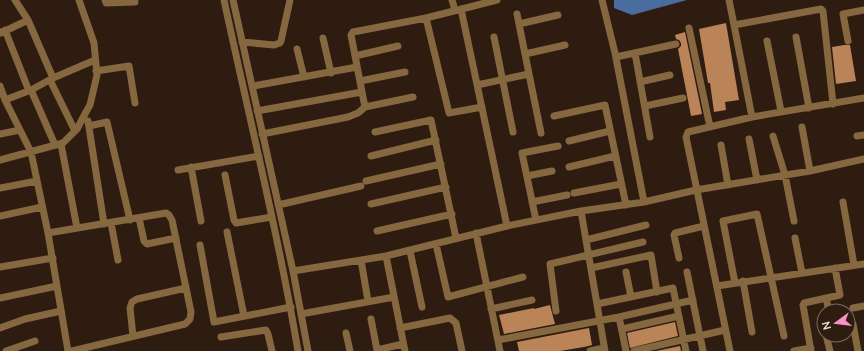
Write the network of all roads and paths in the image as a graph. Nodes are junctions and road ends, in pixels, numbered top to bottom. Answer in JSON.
{"nodes":[{"id":1,"x":15,"y":0,"type":"edge"},
{"id":2,"x":79,"y":0,"type":"edge"},
{"id":3,"x":105,"y":0,"type":"edge"},
{"id":4,"x":224,"y":0,"type":"edge"},
{"id":5,"x":233,"y":0,"type":"edge"},
{"id":6,"x":290,"y":0,"type":"edge"},
{"id":7,"x":452,"y":0,"type":"edge"},
{"id":8,"x":497,"y":0,"type":"edge"},
{"id":9,"x":602,"y":0,"type":"edge"},
{"id":10,"x":728,"y":0,"type":"edge"},
{"id":11,"x":135,"y":2,"type":"dead end"},
{"id":12,"x":458,"y":10,"type":"junction"},
{"id":13,"x":864,"y":10,"type":"edge"},
{"id":14,"x":517,"y":14,"type":"dead end"},
{"id":15,"x":558,"y":15,"type":"dead end"},
{"id":16,"x":426,"y":18,"type":"junction"},
{"id":17,"x":28,"y":20,"type":"junction"},
{"id":18,"x":519,"y":24,"type":"junction"},
{"id":19,"x":734,"y":25,"type":"junction"},
{"id":20,"x":689,"y":28,"type":"dead end"},
{"id":21,"x":3,"y":31,"type":"edge"},
{"id":22,"x":494,"y":37,"type":"dead end"},
{"id":23,"x":796,"y":37,"type":"dead end"},
{"id":24,"x":323,"y":38,"type":"dead end"},
{"id":25,"x":767,"y":41,"type":"dead end"},
{"id":26,"x":848,"y":41,"type":"dead end"},
{"id":27,"x":242,"y":42,"type":"junction"},
{"id":28,"x":676,"y":44,"type":"dead end"},
{"id":29,"x":565,"y":45,"type":"dead end"},
{"id":30,"x":398,"y":46,"type":"dead end"},
{"id":31,"x":297,"y":49,"type":"dead end"},
{"id":32,"x":635,"y":53,"type":"junction"},
{"id":33,"x":525,"y":54,"type":"junction"},
{"id":34,"x":355,"y":56,"type":"junction"},
{"id":35,"x":616,"y":57,"type":"junction"},
{"id":36,"x":95,"y":60,"type":"junction"},
{"id":37,"x":357,"y":67,"type":"junction"},
{"id":38,"x":96,"y":71,"type":"junction"},
{"id":39,"x":331,"y":72,"type":"junction"},
{"id":40,"x":405,"y":72,"type":"dead end"},
{"id":41,"x":529,"y":74,"type":"junction"},
{"id":42,"x":670,"y":75,"type":"dead end"},
{"id":43,"x":304,"y":77,"type":"junction"},
{"id":44,"x":52,"y":79,"type":"junction"},
{"id":45,"x":503,"y":79,"type":"junction"},
{"id":46,"x":360,"y":81,"type":"junction"},
{"id":47,"x":640,"y":82,"type":"junction"},
{"id":48,"x":477,"y":85,"type":"junction"},
{"id":49,"x":0,"y":86,"type":"edge"},
{"id":50,"x":253,"y":86,"type":"junction"},
{"id":51,"x":30,"y":90,"type":"junction"},
{"id":52,"x":362,"y":92,"type":"junction"},
{"id":53,"x":3,"y":96,"type":"edge"},
{"id":54,"x":413,"y":97,"type":"dead end"},
{"id":55,"x":683,"y":98,"type":"dead end"},
{"id":56,"x":864,"y":98,"type":"edge"},
{"id":57,"x":135,"y":103,"type":"dead end"},
{"id":58,"x":833,"y":104,"type":"junction"},
{"id":59,"x":645,"y":106,"type":"junction"},
{"id":60,"x":365,"y":107,"type":"junction"},
{"id":61,"x":482,"y":107,"type":"junction"},
{"id":62,"x":809,"y":108,"type":"junction"},
{"id":63,"x":257,"y":111,"type":"junction"},
{"id":64,"x":781,"y":111,"type":"junction"},
{"id":65,"x":86,"y":112,"type":"junction"},
{"id":66,"x":554,"y":116,"type":"dead end"},
{"id":67,"x":752,"y":117,"type":"junction"},
{"id":68,"x":88,"y":126,"type":"junction"},
{"id":69,"x":710,"y":127,"type":"junction"},
{"id":70,"x":802,"y":127,"type":"dead end"},
{"id":71,"x":20,"y":130,"type":"junction"},
{"id":72,"x":75,"y":131,"type":"junction"},
{"id":73,"x":610,"y":131,"type":"junction"},
{"id":74,"x":375,"y":132,"type":"dead end"},
{"id":75,"x":513,"y":132,"type":"dead end"},
{"id":76,"x":541,"y":133,"type":"dead end"},
{"id":77,"x":0,"y":134,"type":"edge"},
{"id":78,"x":262,"y":134,"type":"junction"},
{"id":79,"x":773,"y":136,"type":"dead end"},
{"id":80,"x":650,"y":137,"type":"dead end"},
{"id":81,"x":749,"y":139,"type":"dead end"},
{"id":82,"x":436,"y":140,"type":"junction"},
{"id":83,"x":569,"y":141,"type":"dead end"},
{"id":84,"x":58,"y":144,"type":"junction"},
{"id":85,"x":721,"y":145,"type":"dead end"},
{"id":86,"x":558,"y":146,"type":"dead end"},
{"id":87,"x":30,"y":152,"type":"junction"},
{"id":88,"x":259,"y":156,"type":"junction"},
{"id":89,"x":371,"y":156,"type":"dead end"},
{"id":90,"x":615,"y":156,"type":"junction"},
{"id":91,"x":864,"y":159,"type":"edge"},
{"id":92,"x":0,"y":160,"type":"edge"},
{"id":93,"x":441,"y":164,"type":"junction"},
{"id":94,"x":191,"y":167,"type":"junction"},
{"id":95,"x":569,"y":167,"type":"dead end"},
{"id":96,"x":178,"y":170,"type":"dead end"},
{"id":97,"x":552,"y":171,"type":"dead end"},
{"id":98,"x":810,"y":171,"type":"junction"},
{"id":99,"x":225,"y":175,"type":"dead end"},
{"id":100,"x":785,"y":175,"type":"junction"},
{"id":101,"x":526,"y":176,"type":"junction"},
{"id":102,"x":757,"y":180,"type":"junction"},
{"id":103,"x":37,"y":181,"type":"junction"},
{"id":104,"x":621,"y":184,"type":"junction"},
{"id":105,"x":728,"y":185,"type":"junction"},
{"id":106,"x":446,"y":187,"type":"junction"},
{"id":107,"x":0,"y":188,"type":"edge"},
{"id":108,"x":696,"y":190,"type":"junction"},
{"id":109,"x":532,"y":202,"type":"junction"},
{"id":110,"x":644,"y":202,"type":"junction"},
{"id":111,"x":843,"y":202,"type":"dead end"},
{"id":112,"x":371,"y":204,"type":"dead end"},
{"id":113,"x":278,"y":205,"type":"junction"},
{"id":114,"x":626,"y":205,"type":"junction"},
{"id":115,"x":42,"y":207,"type":"junction"},
{"id":116,"x":581,"y":211,"type":"junction"},
{"id":117,"x":452,"y":214,"type":"junction"},
{"id":118,"x":0,"y":216,"type":"edge"},
{"id":119,"x":272,"y":217,"type":"junction"},
{"id":120,"x":139,"y":218,"type":"junction"},
{"id":121,"x":130,"y":220,"type":"junction"},
{"id":122,"x":536,"y":220,"type":"junction"},
{"id":123,"x":201,"y":221,"type":"dead end"},
{"id":124,"x":794,"y":221,"type":"dead end"},
{"id":125,"x":108,"y":223,"type":"junction"},
{"id":126,"x":646,"y":225,"type":"dead end"},
{"id":127,"x":507,"y":226,"type":"junction"},
{"id":128,"x":704,"y":226,"type":"junction"},
{"id":129,"x":78,"y":228,"type":"junction"},
{"id":130,"x":377,"y":231,"type":"dead end"},
{"id":131,"x":226,"y":232,"type":"dead end"},
{"id":132,"x":48,"y":233,"type":"junction"},
{"id":133,"x":476,"y":233,"type":"junction"},
{"id":134,"x":176,"y":238,"type":"junction"},
{"id":135,"x":456,"y":238,"type":"junction"},
{"id":136,"x":795,"y":238,"type":"dead end"},
{"id":137,"x":586,"y":240,"type":"junction"},
{"id":138,"x":643,"y":242,"type":"dead end"},
{"id":139,"x":436,"y":244,"type":"junction"},
{"id":140,"x":200,"y":245,"type":"dead end"},
{"id":141,"x":410,"y":250,"type":"junction"},
{"id":142,"x":386,"y":256,"type":"junction"},
{"id":143,"x":589,"y":256,"type":"junction"},
{"id":144,"x":52,"y":258,"type":"junction"},
{"id":145,"x":679,"y":258,"type":"dead end"},
{"id":146,"x":118,"y":260,"type":"dead end"},
{"id":147,"x":361,"y":260,"type":"junction"},
{"id":148,"x":864,"y":264,"type":"edge"},
{"id":149,"x":854,"y":265,"type":"junction"},
{"id":150,"x":0,"y":267,"type":"edge"},
{"id":151,"x":591,"y":268,"type":"junction"},
{"id":152,"x":835,"y":268,"type":"junction"},
{"id":153,"x":293,"y":271,"type":"junction"},
{"id":154,"x":626,"y":272,"type":"dead end"},
{"id":155,"x":687,"y":272,"type":"dead end"},
{"id":156,"x":802,"y":273,"type":"junction"},
{"id":157,"x":523,"y":277,"type":"dead end"},
{"id":158,"x":772,"y":278,"type":"junction"},
{"id":159,"x":743,"y":281,"type":"junction"},
{"id":160,"x":735,"y":283,"type":"junction"},
{"id":161,"x":57,"y":286,"type":"junction"},
{"id":162,"x":717,"y":286,"type":"junction"},
{"id":163,"x":487,"y":287,"type":"junction"},
{"id":164,"x":186,"y":288,"type":"junction"},
{"id":165,"x":657,"y":292,"type":"junction"},
{"id":166,"x":394,"y":297,"type":"junction"},
{"id":167,"x":631,"y":297,"type":"junction"},
{"id":168,"x":0,"y":298,"type":"edge"},
{"id":169,"x":826,"y":298,"type":"junction"},
{"id":170,"x":532,"y":300,"type":"dead end"},
{"id":171,"x":693,"y":300,"type":"junction"},
{"id":172,"x":368,"y":301,"type":"junction"},
{"id":173,"x":827,"y":303,"type":"edge"},
{"id":174,"x":597,"y":304,"type":"junction"},
{"id":175,"x":676,"y":304,"type":"junction"},
{"id":176,"x":291,"y":307,"type":"junction"},
{"id":177,"x":422,"y":307,"type":"dead end"},
{"id":178,"x":491,"y":309,"type":"junction"},
{"id":179,"x":61,"y":311,"type":"junction"},
{"id":180,"x":556,"y":311,"type":"dead end"},
{"id":181,"x":301,"y":314,"type":"junction"},
{"id":182,"x":244,"y":316,"type":"junction"},
{"id":183,"x":679,"y":316,"type":"junction"},
{"id":184,"x":619,"y":317,"type":"junction"},
{"id":185,"x":371,"y":320,"type":"dead end"},
{"id":186,"x":600,"y":321,"type":"junction"},
{"id":187,"x":0,"y":328,"type":"edge"},
{"id":188,"x":400,"y":328,"type":"junction"},
{"id":189,"x":622,"y":329,"type":"junction"},
{"id":190,"x":725,"y":330,"type":"junction"},
{"id":191,"x":752,"y":332,"type":"dead end"},
{"id":192,"x":346,"y":333,"type":"dead end"},
{"id":193,"x":133,"y":336,"type":"junction"},
{"id":194,"x":700,"y":336,"type":"junction"},
{"id":195,"x":784,"y":336,"type":"dead end"},
{"id":196,"x":222,"y":337,"type":"dead end"},
{"id":197,"x":498,"y":340,"type":"junction"},
{"id":198,"x":684,"y":340,"type":"junction"},
{"id":199,"x":856,"y":340,"type":"edge"},
{"id":200,"x":35,"y":341,"type":"dead end"},
{"id":201,"x":404,"y":348,"type":"edge"},
{"id":202,"x":811,"y":349,"type":"edge"},
{"id":203,"x":605,"y":350,"type":"edge"},
{"id":204,"x":6,"y":351,"type":"edge"},
{"id":205,"x":68,"y":351,"type":"edge"},
{"id":206,"x":72,"y":351,"type":"edge"},
{"id":207,"x":272,"y":351,"type":"edge"},
{"id":208,"x":298,"y":351,"type":"edge"},
{"id":209,"x":308,"y":351,"type":"edge"},
{"id":210,"x":350,"y":351,"type":"edge"},
{"id":211,"x":376,"y":351,"type":"edge"},
{"id":212,"x":462,"y":351,"type":"edge"},
{"id":213,"x":500,"y":351,"type":"edge"},
{"id":214,"x":590,"y":351,"type":"edge"},
{"id":215,"x":626,"y":351,"type":"edge"},
{"id":216,"x":634,"y":351,"type":"edge"},
{"id":217,"x":686,"y":351,"type":"edge"},
{"id":218,"x":703,"y":351,"type":"edge"},
{"id":219,"x":730,"y":351,"type":"edge"},
{"id":220,"x":794,"y":351,"type":"edge"},
{"id":221,"x":858,"y":351,"type":"edge"}],
"edges":[{"from":1,"to":17,"type":"street"},
{"from":2,"to":36,"type":"street"},
{"from":3,"to":11,"type":"street"},
{"from":4,"to":88,"type":"street"},
{"from":5,"to":27,"type":"street"},
{"from":6,"to":27,"type":"street"},
{"from":7,"to":12,"type":"street"},
{"from":8,"to":12,"type":"street"},
{"from":9,"to":35,"type":"street"},
{"from":10,"to":19,"type":"street"},
{"from":12,"to":16,"type":"street"},
{"from":12,"to":48,"type":"street"},
{"from":13,"to":26,"type":"street"},
{"from":14,"to":18,"type":"street"},
{"from":15,"to":18,"type":"street"},
{"from":16,"to":34,"type":"street"},
{"from":16,"to":61,"type":"street"},
{"from":17,"to":21,"type":"street"},
{"from":17,"to":44,"type":"street"},
{"from":18,"to":33,"type":"street"},
{"from":19,"to":58,"type":"street"},
{"from":19,"to":67,"type":"street"},
{"from":20,"to":69,"type":"street"},
{"from":21,"to":51,"type":"street"},
{"from":22,"to":45,"type":"street"},
{"from":23,"to":62,"type":"street"},
{"from":24,"to":39,"type":"street"},
{"from":25,"to":64,"type":"street"},
{"from":27,"to":50,"type":"street"},
{"from":28,"to":32,"type":"street"},
{"from":29,"to":33,"type":"street"},
{"from":30,"to":34,"type":"street"},
{"from":31,"to":43,"type":"street"},
{"from":32,"to":35,"type":"street"},
{"from":32,"to":47,"type":"street"},
{"from":33,"to":41,"type":"street"},
{"from":34,"to":37,"type":"street"},
{"from":35,"to":110,"type":"street"},
{"from":36,"to":38,"type":"street"},
{"from":36,"to":44,"type":"street"},
{"from":37,"to":39,"type":"street"},
{"from":37,"to":46,"type":"street"},
{"from":38,"to":57,"type":"street"},
{"from":38,"to":65,"type":"street"},
{"from":39,"to":43,"type":"street"},
{"from":40,"to":46,"type":"street"},
{"from":41,"to":45,"type":"street"},
{"from":41,"to":76,"type":"street"},
{"from":42,"to":47,"type":"street"},
{"from":43,"to":50,"type":"street"},
{"from":44,"to":51,"type":"street"},
{"from":44,"to":72,"type":"street"},
{"from":45,"to":48,"type":"street"},
{"from":45,"to":75,"type":"street"},
{"from":46,"to":52,"type":"street"},
{"from":47,"to":59,"type":"street"},
{"from":48,"to":61,"type":"street"},
{"from":49,"to":53,"type":"street"},
{"from":50,"to":63,"type":"street"},
{"from":51,"to":53,"type":"street"},
{"from":51,"to":84,"type":"street"},
{"from":52,"to":60,"type":"street"},
{"from":52,"to":63,"type":"street"},
{"from":53,"to":71,"type":"street"},
{"from":54,"to":60,"type":"street"},
{"from":55,"to":59,"type":"street"},
{"from":56,"to":58,"type":"street"},
{"from":58,"to":62,"type":"street"},
{"from":59,"to":80,"type":"street"},
{"from":60,"to":78,"type":"street"},
{"from":61,"to":127,"type":"street"},
{"from":62,"to":64,"type":"street"},
{"from":63,"to":78,"type":"street"},
{"from":64,"to":67,"type":"street"},
{"from":65,"to":68,"type":"street"},
{"from":65,"to":72,"type":"street"},
{"from":66,"to":73,"type":"street"},
{"from":67,"to":69,"type":"street"},
{"from":68,"to":121,"type":"street"},
{"from":68,"to":125,"type":"street"},
{"from":69,"to":108,"type":"street"},
{"from":70,"to":98,"type":"street"},
{"from":71,"to":77,"type":"street"},
{"from":71,"to":87,"type":"street"},
{"from":72,"to":84,"type":"street"},
{"from":73,"to":83,"type":"street"},
{"from":73,"to":90,"type":"street"},
{"from":74,"to":82,"type":"street"},
{"from":78,"to":113,"type":"street"},
{"from":79,"to":100,"type":"street"},
{"from":81,"to":102,"type":"street"},
{"from":82,"to":89,"type":"street"},
{"from":82,"to":93,"type":"street"},
{"from":84,"to":87,"type":"street"},
{"from":84,"to":129,"type":"street"},
{"from":85,"to":105,"type":"street"},
{"from":86,"to":101,"type":"street"},
{"from":87,"to":92,"type":"street"},
{"from":87,"to":103,"type":"street"},
{"from":88,"to":94,"type":"street"},
{"from":88,"to":119,"type":"street"},
{"from":90,"to":95,"type":"street"},
{"from":90,"to":104,"type":"street"},
{"from":91,"to":98,"type":"street"},
{"from":93,"to":106,"type":"street"},
{"from":93,"to":113,"type":"street"},
{"from":94,"to":96,"type":"street"},
{"from":94,"to":123,"type":"street"},
{"from":97,"to":101,"type":"street"},
{"from":98,"to":100,"type":"street"},
{"from":99,"to":119,"type":"street"},
{"from":100,"to":102,"type":"street"},
{"from":100,"to":124,"type":"street"},
{"from":101,"to":109,"type":"street"},
{"from":102,"to":105,"type":"street"},
{"from":103,"to":107,"type":"street"},
{"from":103,"to":115,"type":"street"},
{"from":104,"to":109,"type":"street"},
{"from":104,"to":114,"type":"street"},
{"from":105,"to":108,"type":"street"},
{"from":106,"to":112,"type":"street"},
{"from":106,"to":117,"type":"street"},
{"from":108,"to":110,"type":"street"},
{"from":108,"to":128,"type":"street"},
{"from":109,"to":122,"type":"street"},
{"from":110,"to":114,"type":"street"},
{"from":111,"to":149,"type":"street"},
{"from":113,"to":153,"type":"street"},
{"from":114,"to":116,"type":"street"},
{"from":115,"to":118,"type":"street"},
{"from":115,"to":132,"type":"street"},
{"from":116,"to":122,"type":"street"},
{"from":116,"to":137,"type":"street"},
{"from":117,"to":130,"type":"street"},
{"from":117,"to":135,"type":"street"},
{"from":119,"to":176,"type":"street"},
{"from":120,"to":121,"type":"street"},
{"from":120,"to":134,"type":"street"},
{"from":120,"to":134,"type":"street"},
{"from":121,"to":125,"type":"street"},
{"from":122,"to":127,"type":"street"},
{"from":125,"to":129,"type":"street"},
{"from":125,"to":146,"type":"street"},
{"from":126,"to":137,"type":"street"},
{"from":127,"to":133,"type":"street"},
{"from":128,"to":145,"type":"street"},
{"from":128,"to":162,"type":"street"},
{"from":129,"to":132,"type":"street"},
{"from":131,"to":182,"type":"street"},
{"from":132,"to":144,"type":"street"},
{"from":133,"to":135,"type":"street"},
{"from":133,"to":163,"type":"street"},
{"from":134,"to":164,"type":"street"},
{"from":135,"to":139,"type":"street"},
{"from":136,"to":156,"type":"street"},
{"from":137,"to":143,"type":"street"},
{"from":138,"to":143,"type":"street"},
{"from":139,"to":141,"type":"street"},
{"from":139,"to":163,"type":"street"},
{"from":140,"to":182,"type":"street"},
{"from":141,"to":142,"type":"street"},
{"from":141,"to":177,"type":"street"},
{"from":142,"to":147,"type":"street"},
{"from":142,"to":166,"type":"street"},
{"from":143,"to":151,"type":"street"},
{"from":143,"to":180,"type":"street"},
{"from":144,"to":150,"type":"street"},
{"from":144,"to":161,"type":"street"},
{"from":147,"to":153,"type":"street"},
{"from":147,"to":172,"type":"street"},
{"from":148,"to":149,"type":"street"},
{"from":149,"to":152,"type":"street"},
{"from":151,"to":165,"type":"street"},
{"from":151,"to":174,"type":"street"},
{"from":152,"to":156,"type":"street"},
{"from":152,"to":169,"type":"street"},
{"from":153,"to":181,"type":"street"},
{"from":154,"to":167,"type":"street"},
{"from":155,"to":171,"type":"street"},
{"from":156,"to":158,"type":"street"},
{"from":157,"to":163,"type":"street"},
{"from":158,"to":159,"type":"street"},
{"from":158,"to":160,"type":"street"},
{"from":158,"to":195,"type":"street"},
{"from":159,"to":160,"type":"street"},
{"from":159,"to":191,"type":"street"},
{"from":160,"to":162,"type":"street"},
{"from":161,"to":168,"type":"street"},
{"from":161,"to":179,"type":"street"},
{"from":162,"to":190,"type":"street"},
{"from":163,"to":178,"type":"street"},
{"from":164,"to":193,"type":"street"},
{"from":164,"to":193,"type":"street"},
{"from":165,"to":167,"type":"street"},
{"from":165,"to":175,"type":"street"},
{"from":166,"to":172,"type":"street"},
{"from":166,"to":188,"type":"street"},
{"from":167,"to":174,"type":"street"},
{"from":169,"to":173,"type":"street"},
{"from":169,"to":202,"type":"street"},
{"from":170,"to":178,"type":"street"},
{"from":171,"to":175,"type":"street"},
{"from":171,"to":194,"type":"street"},
{"from":172,"to":181,"type":"street"},
{"from":174,"to":186,"type":"street"},
{"from":175,"to":183,"type":"street"},
{"from":175,"to":184,"type":"street"},
{"from":176,"to":182,"type":"street"},
{"from":176,"to":208,"type":"street"},
{"from":178,"to":197,"type":"street"},
{"from":179,"to":187,"type":"street"},
{"from":179,"to":205,"type":"street"},
{"from":181,"to":209,"type":"street"},
{"from":183,"to":189,"type":"street"},
{"from":183,"to":198,"type":"street"},
{"from":184,"to":186,"type":"street"},
{"from":184,"to":189,"type":"street"},
{"from":185,"to":211,"type":"street"},
{"from":186,"to":197,"type":"street"},
{"from":186,"to":203,"type":"street"},
{"from":188,"to":201,"type":"street"},
{"from":188,"to":212,"type":"street"},
{"from":189,"to":215,"type":"street"},
{"from":190,"to":194,"type":"street"},
{"from":190,"to":219,"type":"street"},
{"from":192,"to":210,"type":"street"},
{"from":193,"to":206,"type":"street"},
{"from":194,"to":198,"type":"street"},
{"from":194,"to":218,"type":"street"},
{"from":196,"to":207,"type":"street"},
{"from":197,"to":213,"type":"street"},
{"from":198,"to":216,"type":"street"},
{"from":198,"to":217,"type":"street"},
{"from":199,"to":221,"type":"street"},
{"from":200,"to":204,"type":"street"},
{"from":201,"to":211,"type":"street"},
{"from":202,"to":220,"type":"street"},
{"from":203,"to":214,"type":"street"}]}
